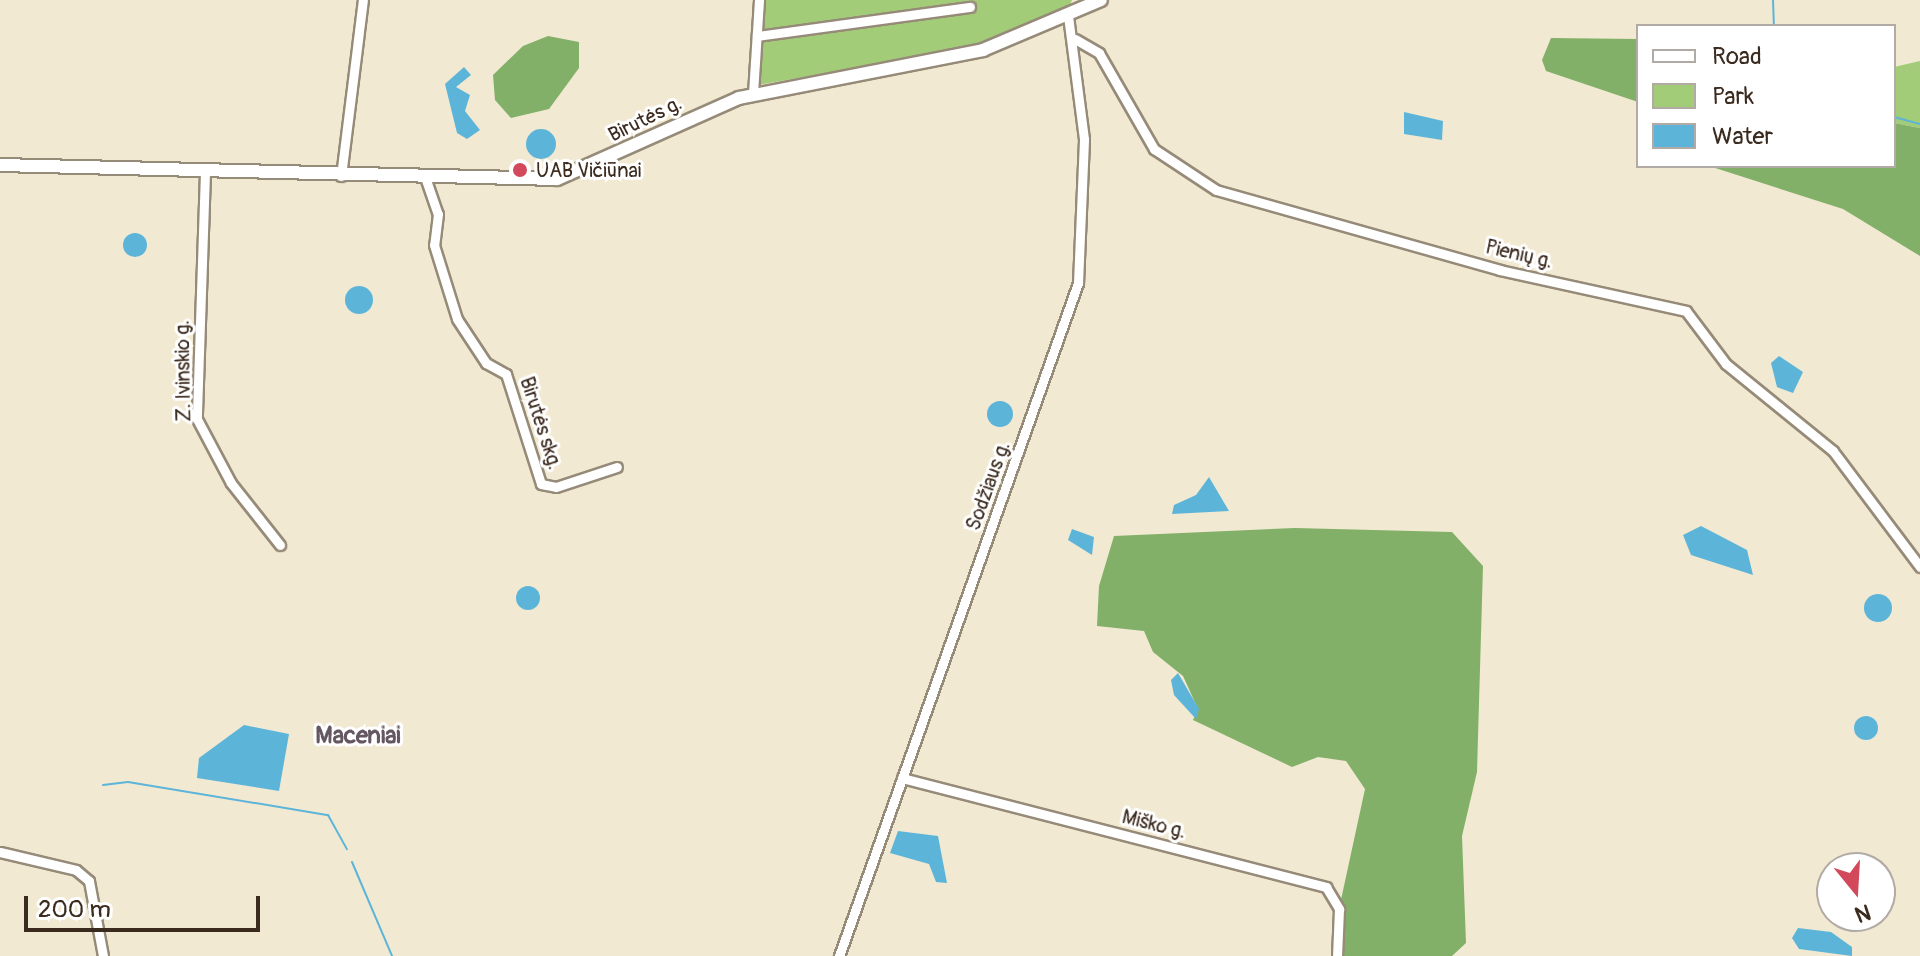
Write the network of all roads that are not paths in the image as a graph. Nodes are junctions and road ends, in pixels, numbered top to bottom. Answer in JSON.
{"nodes":[{"id":1,"x":363,"y":0,"type":"edge"},
{"id":2,"x":759,"y":0,"type":"edge"},
{"id":3,"x":1101,"y":0,"type":"edge"},
{"id":4,"x":1083,"y":4,"type":"edge"},
{"id":5,"x":970,"y":7,"type":"dead end"},
{"id":6,"x":1068,"y":15,"type":"junction"},
{"id":7,"x":757,"y":36,"type":"junction"},
{"id":8,"x":1075,"y":39,"type":"junction"},
{"id":9,"x":753,"y":93,"type":"junction"},
{"id":10,"x":0,"y":165,"type":"edge"},
{"id":11,"x":205,"y":172,"type":"junction"},
{"id":12,"x":341,"y":176,"type":"junction"},
{"id":13,"x":425,"y":177,"type":"junction"},
{"id":14,"x":617,"y":467,"type":"dead end"},
{"id":15,"x":280,"y":545,"type":"dead end"},
{"id":16,"x":1920,"y":567,"type":"edge"},
{"id":17,"x":902,"y":778,"type":"junction"},
{"id":18,"x":0,"y":852,"type":"edge"},
{"id":19,"x":103,"y":956,"type":"edge"},
{"id":20,"x":839,"y":956,"type":"edge"},
{"id":21,"x":1337,"y":956,"type":"edge"}],
"edges":[{"from":1,"to":12,"type":"street"},
{"from":2,"to":7,"type":"street"},
{"from":3,"to":4,"type":"main road","name":"Birutės g."},
{"from":4,"to":6,"type":"main road","name":"Birutės g."},
{"from":5,"to":7,"type":"street"},
{"from":6,"to":8,"type":"street","name":"Sodžiaus g."},
{"from":6,"to":9,"type":"main road","name":"Birutės g."},
{"from":7,"to":9,"type":"street"},
{"from":8,"to":16,"type":"street","name":"Pienių g."},
{"from":8,"to":17,"type":"street","name":"Sodžiaus g."},
{"from":9,"to":13,"type":"main road","name":"Birutės g."},
{"from":10,"to":11,"type":"main road","name":"Birutės g."},
{"from":11,"to":12,"type":"main road","name":"Birutės g."},
{"from":11,"to":15,"type":"street","name":"Z. Ivinskio g."},
{"from":12,"to":13,"type":"main road","name":"Birutės g."},
{"from":13,"to":14,"type":"street","name":"Birutės skg."},
{"from":17,"to":20,"type":"street","name":"Sodžiaus g."},
{"from":17,"to":21,"type":"street","name":"Miško g."},
{"from":18,"to":19,"type":"street"}]}
